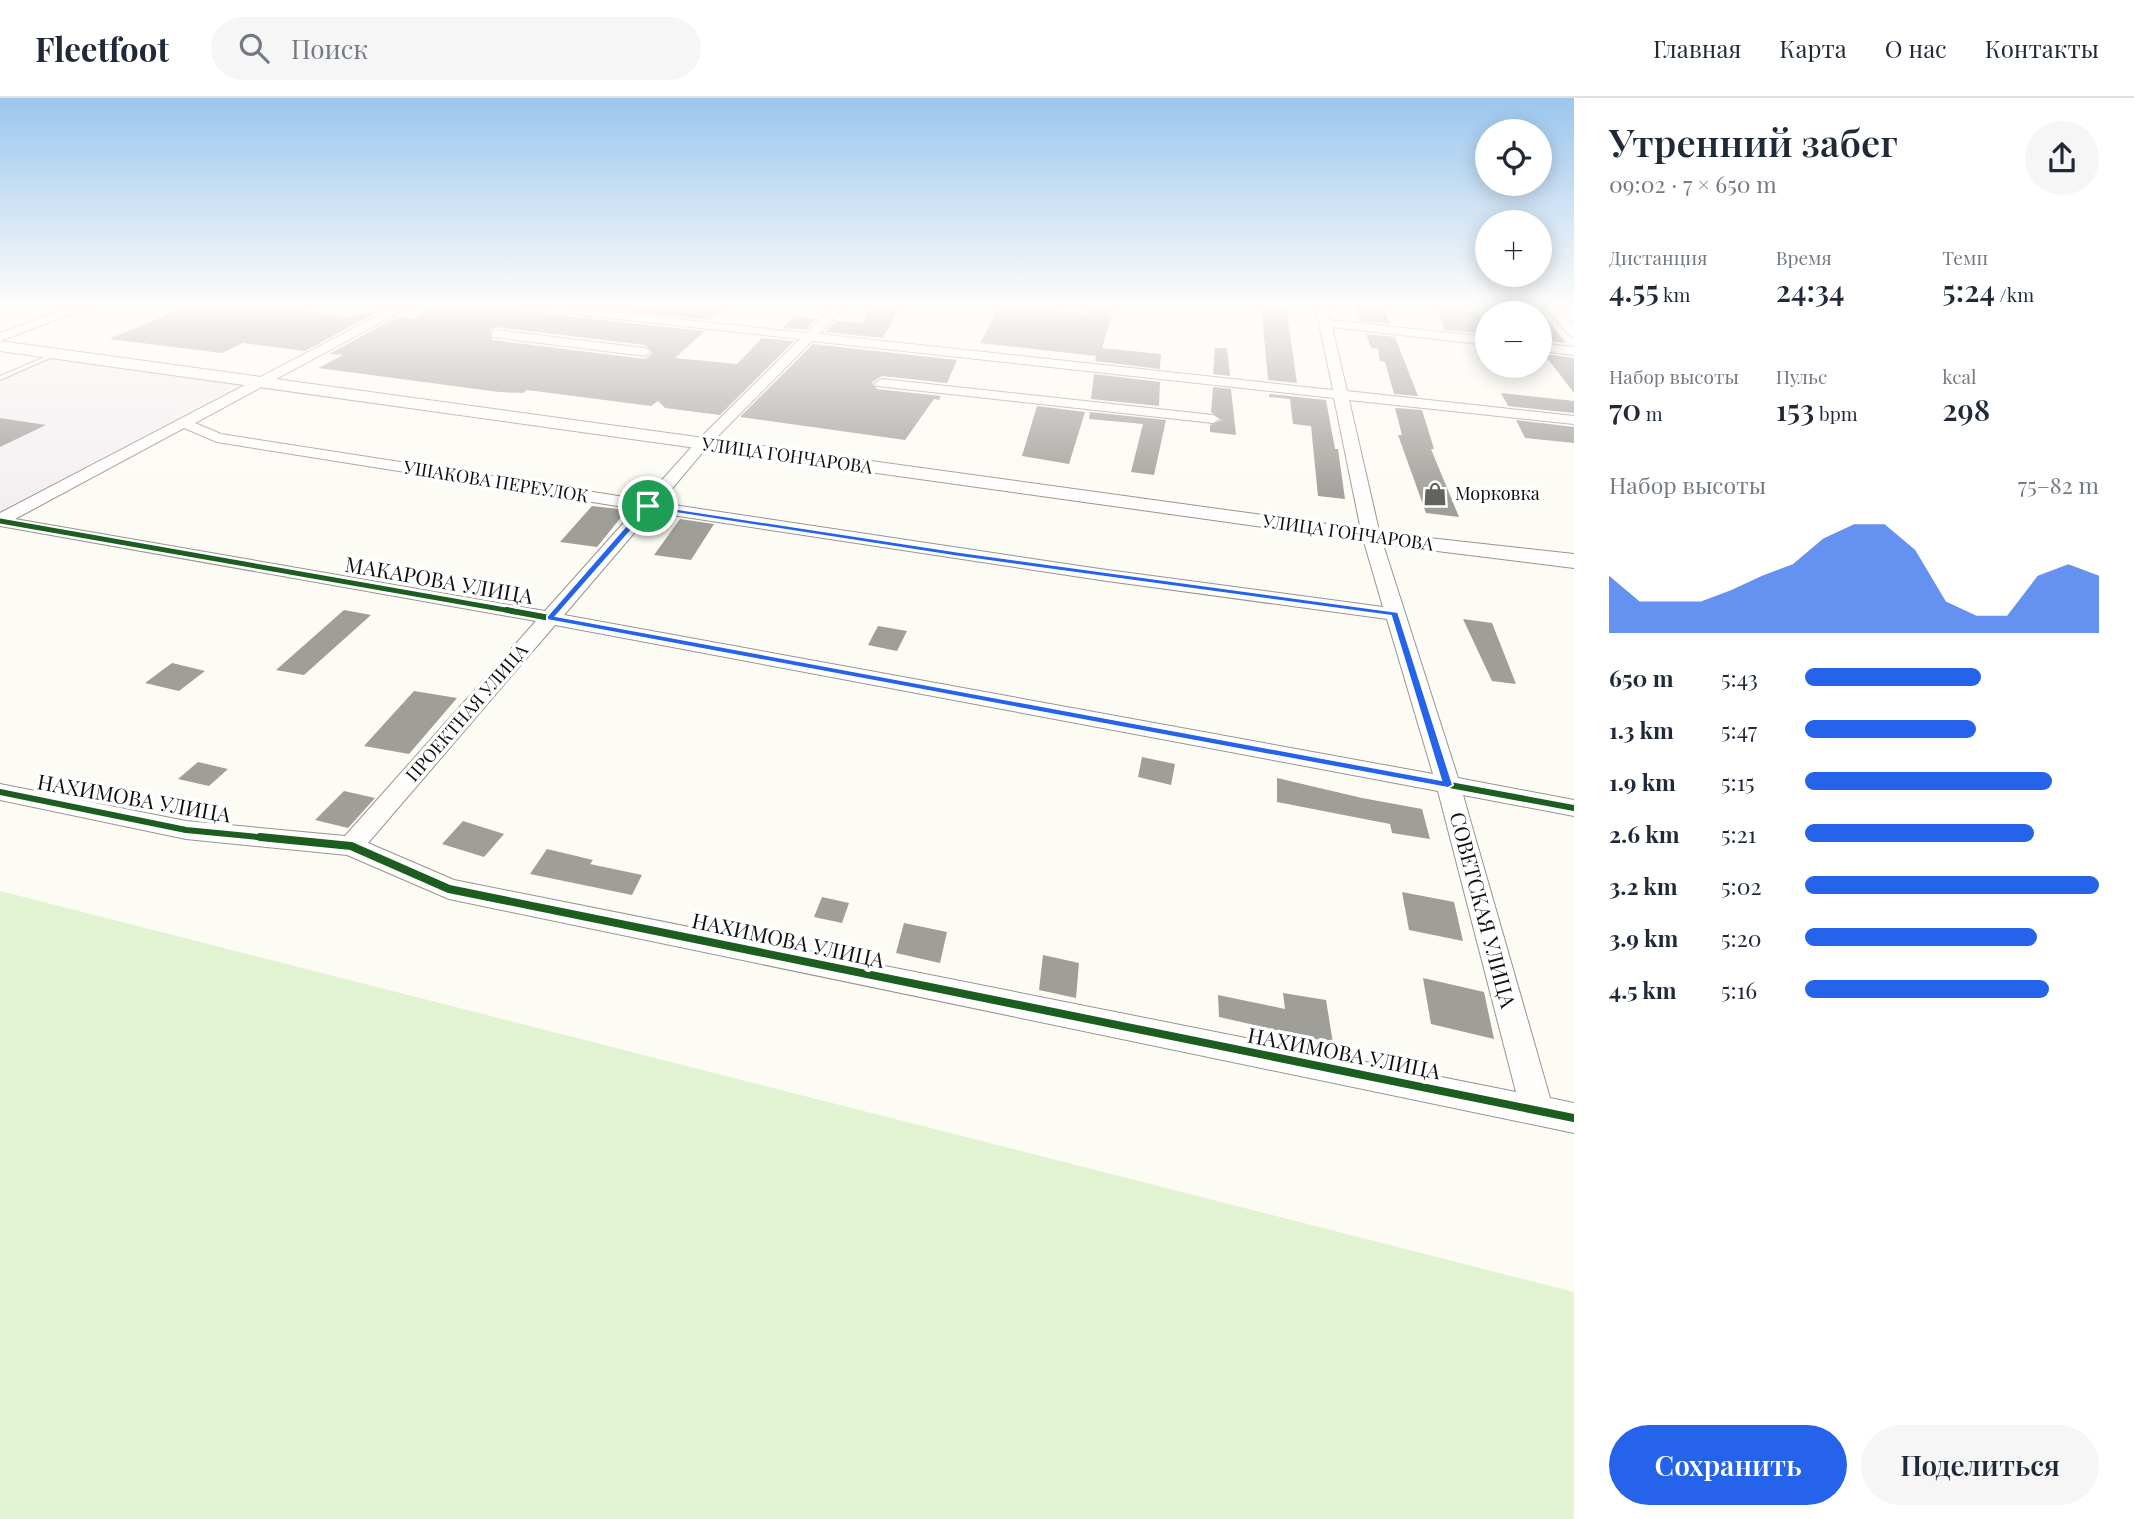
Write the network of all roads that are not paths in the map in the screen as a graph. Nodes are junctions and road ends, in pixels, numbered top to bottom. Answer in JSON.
{"nodes":[{"id":1,"x":20,"y":370,"type":"edge"},
{"id":2,"x":168,"y":370,"type":"edge"},
{"id":3,"x":280,"y":370,"type":"edge"},
{"id":4,"x":777,"y":370,"type":"edge"},
{"id":5,"x":1015,"y":370,"type":"edge"},
{"id":6,"x":1084,"y":370,"type":"edge"},
{"id":7,"x":1334,"y":370,"type":"edge"},
{"id":8,"x":1119,"y":371,"type":"junction"},
{"id":9,"x":0,"y":379,"type":"edge"},
{"id":10,"x":255,"y":383,"type":"junction"},
{"id":11,"x":882,"y":383,"type":"dead end"},
{"id":12,"x":1339,"y":395,"type":"junction"},
{"id":13,"x":999,"y":396,"type":"junction"},
{"id":14,"x":1112,"y":397,"type":"junction"},
{"id":15,"x":1213,"y":419,"type":"dead end"},
{"id":16,"x":1574,"y":420,"type":"edge"},
{"id":17,"x":182,"y":422,"type":"junction"},
{"id":18,"x":702,"y":444,"type":"junction"},
{"id":19,"x":648,"y":506,"type":"junction"},
{"id":20,"x":0,"y":520,"type":"edge"},
{"id":21,"x":1371,"y":535,"type":"junction"},
{"id":22,"x":1574,"y":561,"type":"edge"},
{"id":23,"x":1395,"y":614,"type":"junction"},
{"id":24,"x":550,"y":618,"type":"junction"},
{"id":25,"x":1448,"y":785,"type":"junction"},
{"id":26,"x":0,"y":792,"type":"edge"},
{"id":27,"x":1574,"y":808,"type":"edge"},
{"id":28,"x":351,"y":846,"type":"junction"},
{"id":29,"x":1537,"y":1111,"type":"junction"},
{"id":30,"x":1574,"y":1118,"type":"edge"}],
"edges":[{"from":1,"to":9,"type":"lane"},
{"from":2,"to":10,"type":"street","name":"УЛИЦА ГОНЧАРОВА"},
{"from":3,"to":10,"type":"street"},
{"from":4,"to":18,"type":"street","name":"ПРОЕКТНАЯ УЛИЦА"},
{"from":5,"to":13,"type":"street"},
{"from":6,"to":8,"type":"street"},
{"from":7,"to":12,"type":"street","name":"СОВЕТСКАЯ УЛИЦА"},
{"from":8,"to":12,"type":"street"},
{"from":8,"to":14,"type":"street"},
{"from":10,"to":17,"type":"street"},
{"from":10,"to":18,"type":"street","name":"УЛИЦА ГОНЧАРОВА"},
{"from":11,"to":13,"type":"street"},
{"from":12,"to":16,"type":"street"},
{"from":12,"to":21,"type":"street","name":"СОВЕТСКАЯ УЛИЦА"},
{"from":13,"to":14,"type":"street"},
{"from":14,"to":15,"type":"street"},
{"from":17,"to":19,"type":"street","name":"УШАКОВА ПЕРЕУЛОК"},
{"from":17,"to":20,"type":"street"},
{"from":18,"to":19,"type":"street","name":"ПРОЕКТНАЯ УЛИЦА"},
{"from":18,"to":21,"type":"street","name":"УЛИЦА ГОНЧАРОВА"},
{"from":19,"to":23,"type":"street","name":"УШАКОВА ПЕРЕУЛОК"},
{"from":19,"to":24,"type":"street","name":"ПРОЕКТНАЯ УЛИЦА"},
{"from":20,"to":24,"type":"street","name":"МАКАРОВА УЛИЦА"},
{"from":21,"to":22,"type":"street","name":"УЛИЦА ГОНЧАРОВА"},
{"from":21,"to":23,"type":"street","name":"СОВЕТСКАЯ УЛИЦА"},
{"from":23,"to":25,"type":"street","name":"СОВЕТСКАЯ УЛИЦА"},
{"from":24,"to":25,"type":"street","name":"МАКАРОВА УЛИЦА"},
{"from":24,"to":28,"type":"street","name":"ПРОЕКТНАЯ УЛИЦА"},
{"from":25,"to":27,"type":"street","name":"МАКАРОВА УЛИЦА"},
{"from":25,"to":29,"type":"street","name":"СОВЕТСКАЯ УЛИЦА"},
{"from":26,"to":28,"type":"street","name":"НАХИМОВА УЛИЦА"},
{"from":28,"to":29,"type":"street","name":"НАХИМОВА УЛИЦА"},
{"from":29,"to":30,"type":"street","name":"НАХИМОВА УЛИЦА"}]}
